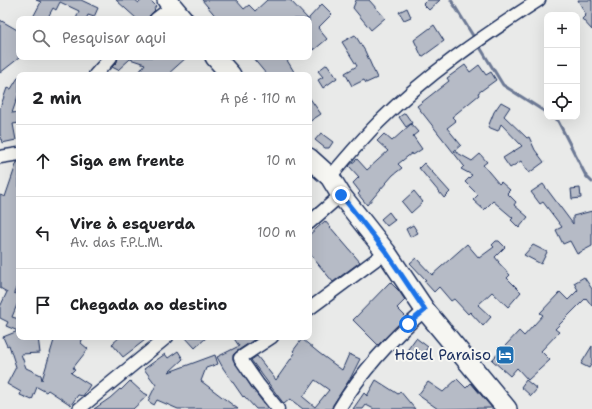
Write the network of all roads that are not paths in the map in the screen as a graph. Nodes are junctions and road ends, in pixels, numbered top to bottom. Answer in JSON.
{"nodes":[{"id":1,"x":539,"y":0,"type":"edge"},
{"id":2,"x":174,"y":8,"type":"edge"},
{"id":3,"x":161,"y":16,"type":"edge"},
{"id":4,"x":108,"y":60,"type":"edge"},
{"id":5,"x":218,"y":60,"type":"edge"},
{"id":6,"x":98,"y":72,"type":"edge"},
{"id":7,"x":228,"y":72,"type":"edge"},
{"id":8,"x":16,"y":154,"type":"edge"},
{"id":9,"x":0,"y":157,"type":"edge"},
{"id":10,"x":312,"y":161,"type":"edge"},
{"id":11,"x":330,"y":177,"type":"junction"},
{"id":12,"x":341,"y":195,"type":"junction"},
{"id":13,"x":312,"y":220,"type":"edge"},
{"id":14,"x":386,"y":252,"type":"junction"},
{"id":15,"x":312,"y":307,"type":"edge"},
{"id":16,"x":425,"y":310,"type":"junction"},
{"id":17,"x":164,"y":340,"type":"edge"},
{"id":18,"x":267,"y":340,"type":"edge"},
{"id":19,"x":79,"y":409,"type":"edge"},
{"id":20,"x":278,"y":409,"type":"edge"},
{"id":21,"x":339,"y":409,"type":"edge"},
{"id":22,"x":507,"y":409,"type":"edge"}],
"edges":[{"from":1,"to":11,"type":"street"},
{"from":2,"to":3,"type":"street"},
{"from":4,"to":6,"type":"street"},
{"from":5,"to":7,"type":"main road"},
{"from":8,"to":9,"type":"street"},
{"from":10,"to":11,"type":"main road"},
{"from":11,"to":12,"type":"main road"},
{"from":12,"to":13,"type":"street"},
{"from":12,"to":14,"type":"main road"},
{"from":14,"to":15,"type":"street"},
{"from":14,"to":16,"type":"main road"},
{"from":16,"to":21,"type":"street"},
{"from":16,"to":22,"type":"main road"},
{"from":17,"to":19,"type":"street"},
{"from":18,"to":20,"type":"street"}]}
